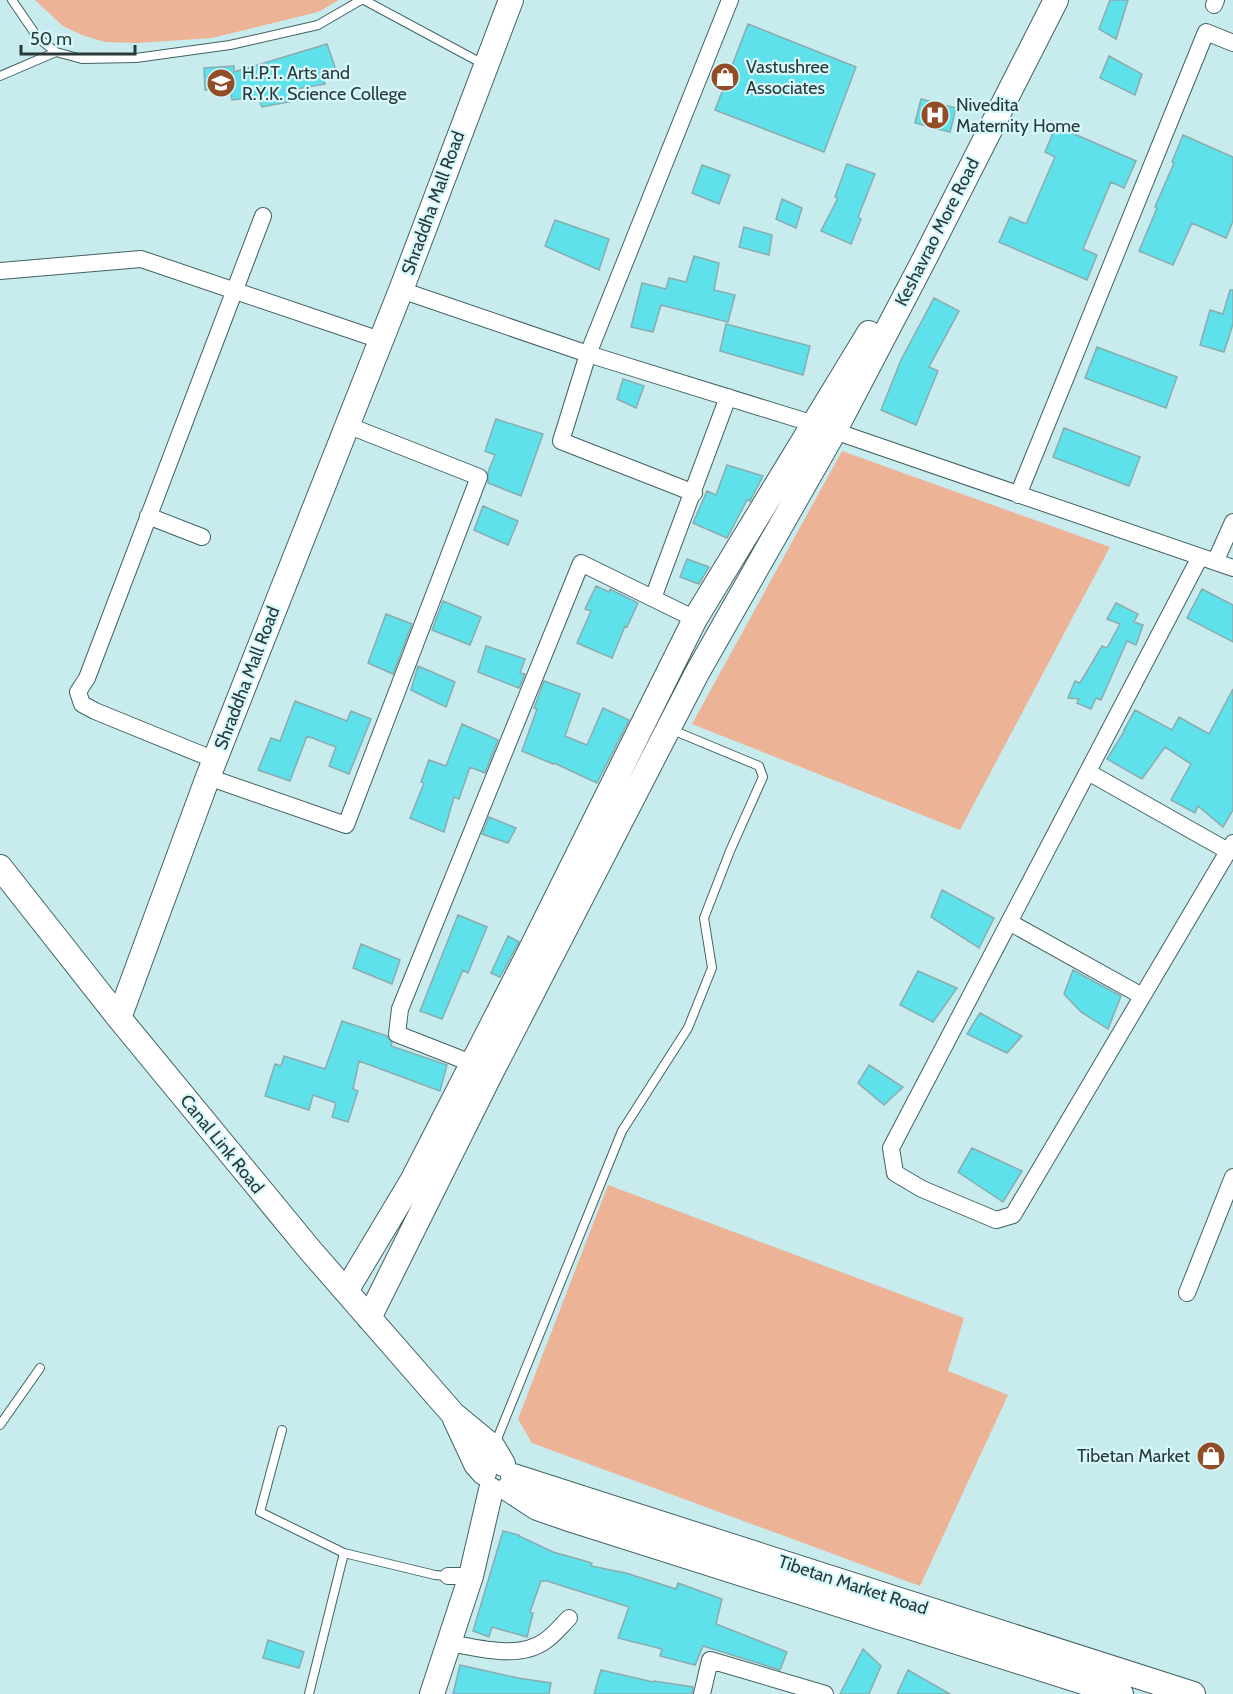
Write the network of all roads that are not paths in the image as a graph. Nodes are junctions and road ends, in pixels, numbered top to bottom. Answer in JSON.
{"nodes":[{"id":1,"x":12,"y":0,"type":"edge"},
{"id":2,"x":363,"y":0,"type":"edge"},
{"id":3,"x":511,"y":0,"type":"edge"},
{"id":4,"x":730,"y":0,"type":"edge"},
{"id":5,"x":1041,"y":0,"type":"edge"},
{"id":6,"x":1056,"y":0,"type":"edge"},
{"id":7,"x":1233,"y":43,"type":"edge"},
{"id":8,"x":56,"y":52,"type":"junction"},
{"id":9,"x":485,"y":65,"type":"junction"},
{"id":10,"x":0,"y":76,"type":"edge"},
{"id":11,"x":263,"y":216,"type":"dead end"},
{"id":12,"x":0,"y":270,"type":"edge"},
{"id":13,"x":234,"y":290,"type":"junction"},
{"id":14,"x":401,"y":290,"type":"junction"},
{"id":15,"x":380,"y":340,"type":"junction"},
{"id":16,"x":588,"y":354,"type":"junction"},
{"id":17,"x":728,"y":397,"type":"junction"},
{"id":18,"x":346,"y":425,"type":"junction"},
{"id":19,"x":824,"y":428,"type":"junction"},
{"id":20,"x":694,"y":493,"type":"junction"},
{"id":21,"x":1018,"y":495,"type":"junction"},
{"id":22,"x":148,"y":516,"type":"junction"},
{"id":23,"x":1233,"y":522,"type":"edge"},
{"id":24,"x":202,"y":537,"type":"dead end"},
{"id":25,"x":1208,"y":559,"type":"junction"},
{"id":26,"x":1233,"y":568,"type":"edge"},
{"id":27,"x":653,"y":598,"type":"junction"},
{"id":28,"x":695,"y":619,"type":"junction"},
{"id":29,"x":669,"y":728,"type":"junction"},
{"id":30,"x":211,"y":769,"type":"junction"},
{"id":31,"x":1088,"y":772,"type":"junction"},
{"id":32,"x":1231,"y":847,"type":"edge"},
{"id":33,"x":0,"y":867,"type":"edge"},
{"id":34,"x":1009,"y":922,"type":"junction"},
{"id":35,"x":1142,"y":996,"type":"junction"},
{"id":36,"x":119,"y":1018,"type":"junction"},
{"id":37,"x":471,"y":1063,"type":"junction"},
{"id":38,"x":1233,"y":1177,"type":"edge"},
{"id":39,"x":346,"y":1291,"type":"junction"},
{"id":40,"x":1187,"y":1293,"type":"dead end"},
{"id":41,"x":369,"y":1318,"type":"junction"},
{"id":42,"x":40,"y":1368,"type":"dead end"},
{"id":43,"x":0,"y":1425,"type":"edge"},
{"id":44,"x":282,"y":1430,"type":"dead end"},
{"id":45,"x":499,"y":1473,"type":"junction"},
{"id":46,"x":344,"y":1553,"type":"junction"},
{"id":47,"x":459,"y":1576,"type":"junction"},
{"id":48,"x":568,"y":1618,"type":"dead end"},
{"id":49,"x":449,"y":1643,"type":"junction"},
{"id":50,"x":309,"y":1694,"type":"edge"},
{"id":51,"x":432,"y":1694,"type":"edge"},
{"id":52,"x":702,"y":1694,"type":"edge"},
{"id":53,"x":825,"y":1694,"type":"edge"},
{"id":54,"x":1121,"y":1694,"type":"edge"},
{"id":55,"x":1193,"y":1694,"type":"edge"}],
"edges":[{"from":1,"to":8,"type":"lane"},
{"from":2,"to":8,"type":"lane"},
{"from":2,"to":9,"type":"lane"},
{"from":3,"to":9,"type":"street","name":"Shraddha Mall Road"},
{"from":4,"to":16,"type":"street"},
{"from":5,"to":19,"type":"street"},
{"from":6,"to":19,"type":"street","name":"Keshavrao More Road"},
{"from":7,"to":21,"type":"street"},
{"from":8,"to":10,"type":"lane"},
{"from":9,"to":14,"type":"street","name":"Shraddha Mall Road"},
{"from":11,"to":13,"type":"street"},
{"from":12,"to":13,"type":"street"},
{"from":13,"to":15,"type":"street"},
{"from":13,"to":22,"type":"street"},
{"from":14,"to":15,"type":"street","name":"Shraddha Mall Road"},
{"from":14,"to":16,"type":"street","name":"Shraddha Mall Road"},
{"from":15,"to":18,"type":"street","name":"Shraddha Mall Road"},
{"from":16,"to":17,"type":"street","name":"Shraddha Mall Road"},
{"from":16,"to":20,"type":"street"},
{"from":17,"to":19,"type":"street","name":"Shraddha Mall Road"},
{"from":17,"to":20,"type":"street"},
{"from":18,"to":30,"type":"street","name":"Shraddha Mall Road"},
{"from":18,"to":30,"type":"street"},
{"from":19,"to":21,"type":"street","name":"Shraddha Mall Road"},
{"from":19,"to":28,"type":"street"},
{"from":19,"to":29,"type":"street"},
{"from":20,"to":27,"type":"street"},
{"from":21,"to":25,"type":"street","name":"Shraddha Mall Road"},
{"from":22,"to":24,"type":"street"},
{"from":22,"to":30,"type":"street"},
{"from":23,"to":25,"type":"street"},
{"from":25,"to":26,"type":"street","name":"Shraddha Mall Road"},
{"from":25,"to":31,"type":"street"},
{"from":27,"to":28,"type":"street"},
{"from":27,"to":37,"type":"street"},
{"from":28,"to":37,"type":"street"},
{"from":29,"to":41,"type":"street"},
{"from":29,"to":45,"type":"lane"},
{"from":30,"to":36,"type":"street","name":"Shraddha Mall Road"},
{"from":31,"to":32,"type":"street"},
{"from":31,"to":34,"type":"street"},
{"from":32,"to":35,"type":"street"},
{"from":33,"to":36,"type":"street","name":"Canal Link Road"},
{"from":34,"to":35,"type":"street"},
{"from":34,"to":35,"type":"street"},
{"from":36,"to":39,"type":"street","name":"Canal Link Road"},
{"from":37,"to":39,"type":"street"},
{"from":38,"to":40,"type":"street"},
{"from":39,"to":41,"type":"street","name":"Canal Link Road"},
{"from":41,"to":45,"type":"street","name":"Canal Link Road"},
{"from":42,"to":43,"type":"lane"},
{"from":44,"to":46,"type":"lane"},
{"from":45,"to":47,"type":"street"},
{"from":45,"to":54,"type":"street","name":"Tibetan Market Road"},
{"from":45,"to":55,"type":"street","name":"Tibetan Market Road"},
{"from":46,"to":47,"type":"lane"},
{"from":46,"to":50,"type":"lane"},
{"from":47,"to":49,"type":"street"},
{"from":48,"to":49,"type":"street"},
{"from":49,"to":51,"type":"street"},
{"from":52,"to":53,"type":"street"}]}
